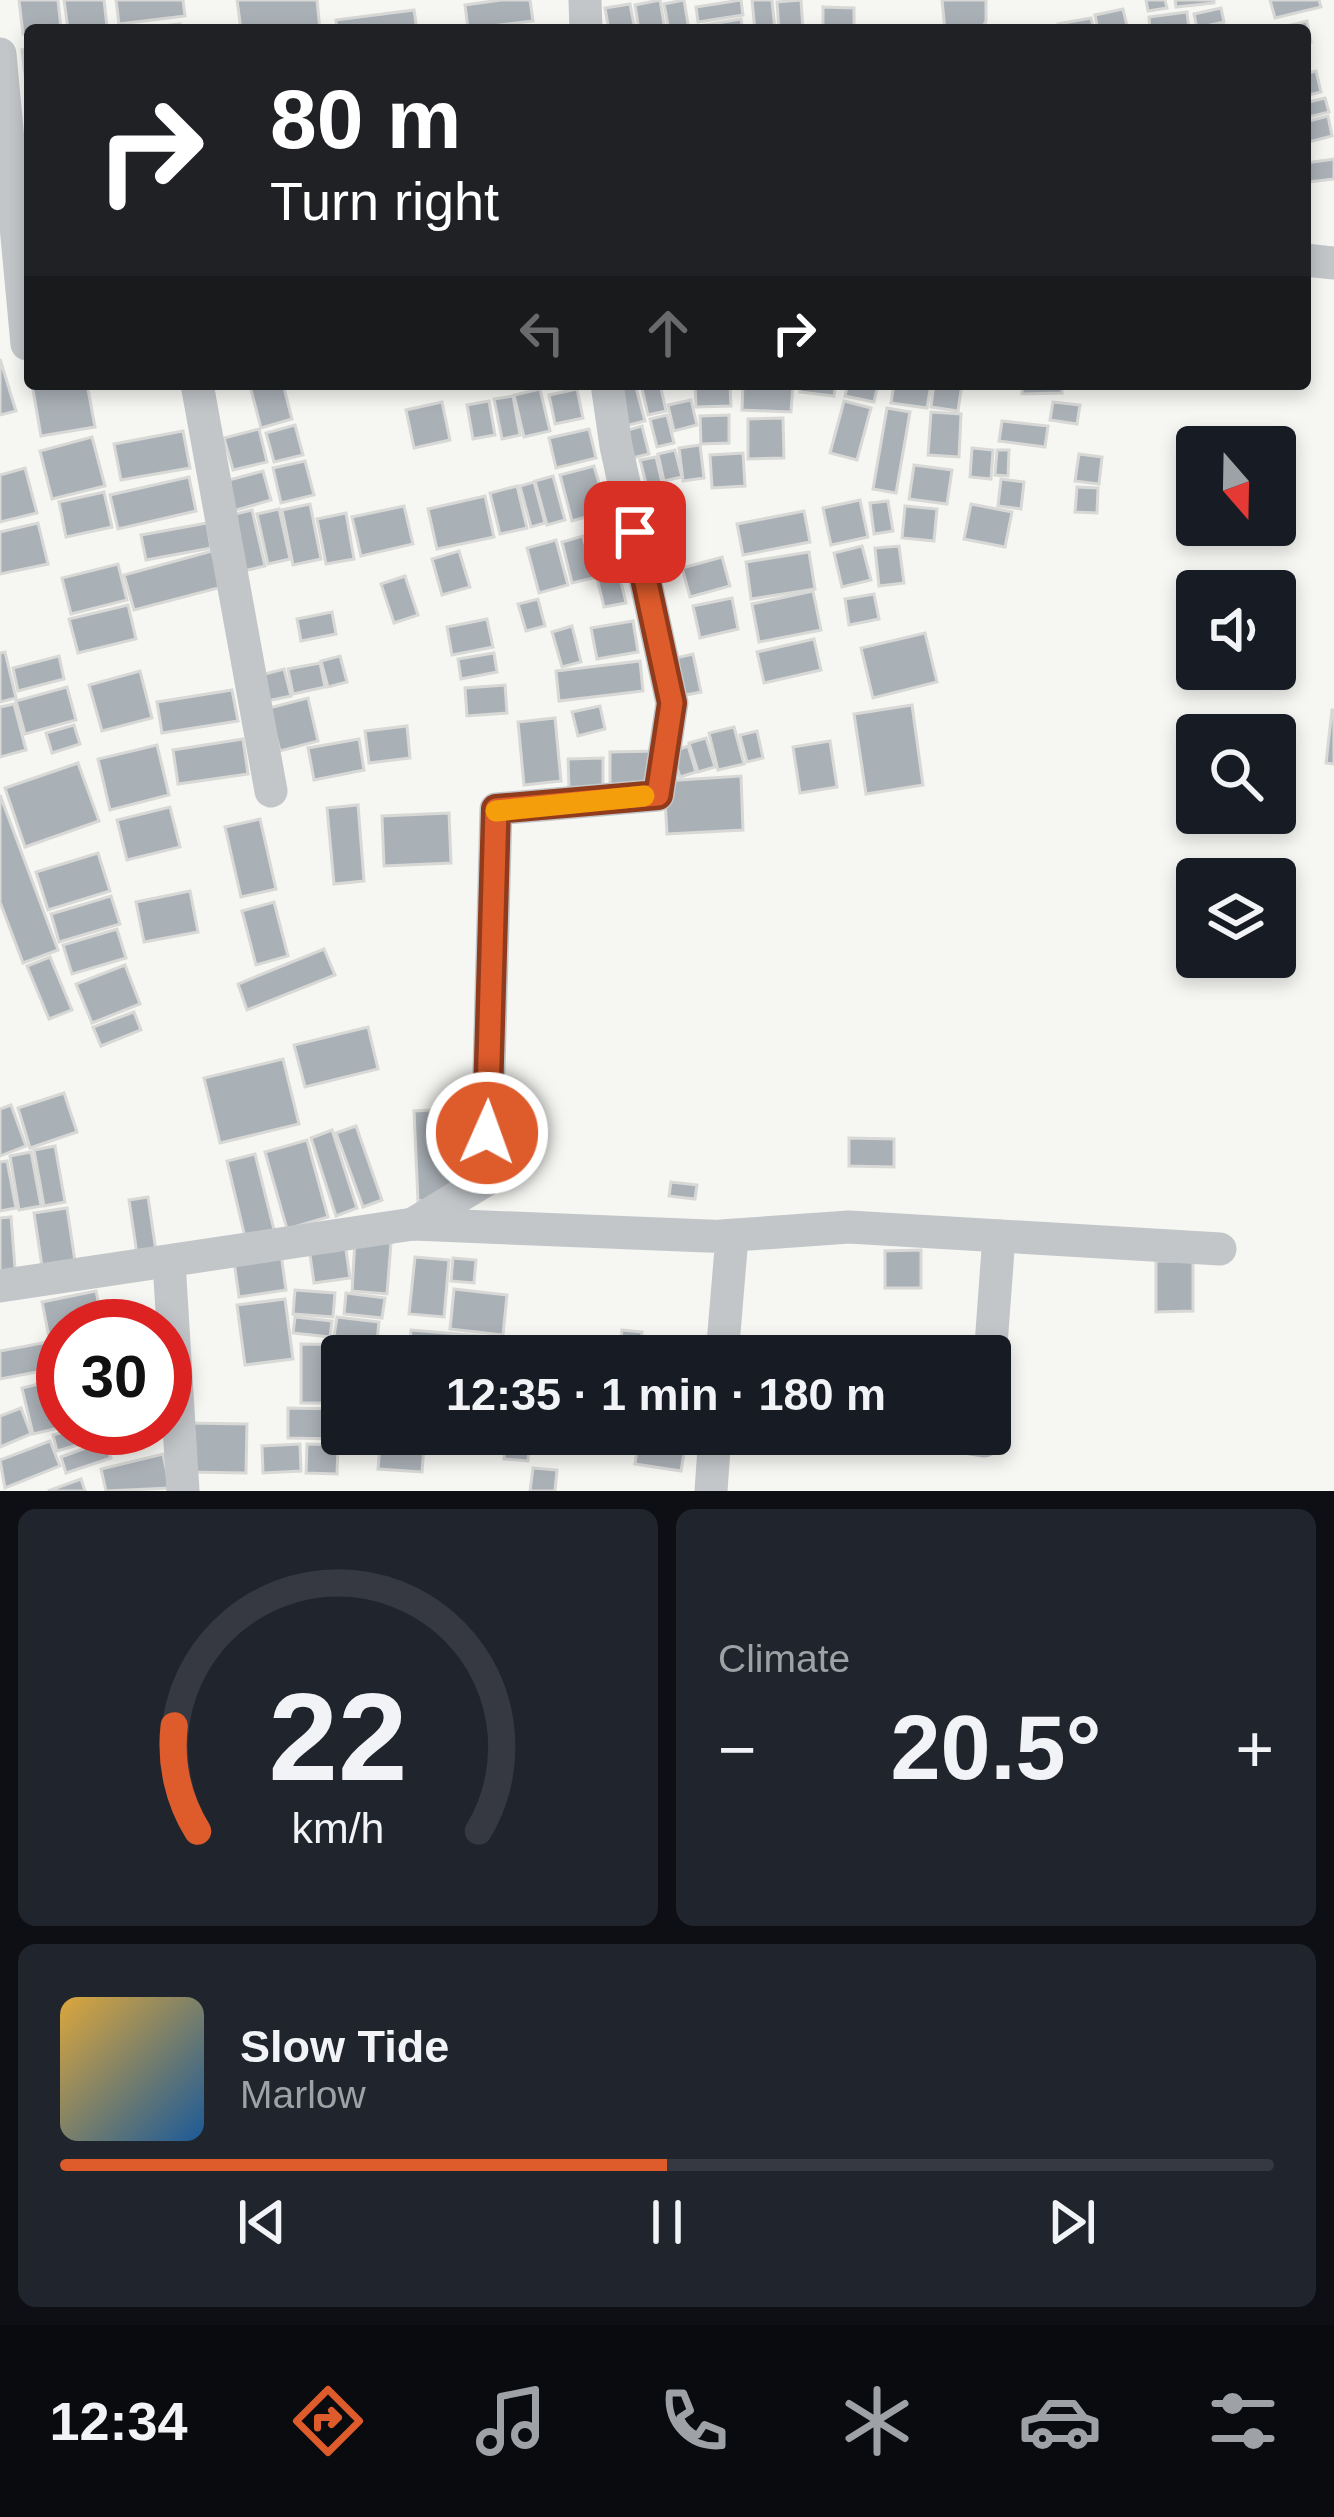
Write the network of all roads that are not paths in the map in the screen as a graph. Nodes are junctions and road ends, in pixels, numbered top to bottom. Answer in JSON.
{"nodes":[{"id":1,"x":0,"y":54,"type":"edge"},
{"id":2,"x":19,"y":344,"type":"edge"},
{"id":3,"x":197,"y":390,"type":"edge"},
{"id":4,"x":608,"y":390,"type":"edge"},
{"id":5,"x":271,"y":790,"type":"dead end"},
{"id":6,"x":413,"y":1224,"type":"junction"},
{"id":7,"x":721,"y":1236,"type":"junction"},
{"id":8,"x":999,"y":1236,"type":"junction"},
{"id":9,"x":1220,"y":1249,"type":"dead end"},
{"id":10,"x":170,"y":1262,"type":"junction"},
{"id":11,"x":0,"y":1286,"type":"edge"},
{"id":12,"x":724,"y":1335,"type":"edge"},
{"id":13,"x":992,"y":1335,"type":"edge"},
{"id":14,"x":714,"y":1455,"type":"edge"},
{"id":15,"x":183,"y":1491,"type":"edge"},
{"id":16,"x":711,"y":1491,"type":"edge"}],
"edges":[{"from":1,"to":2,"type":"street"},
{"from":3,"to":5,"type":"street"},
{"from":4,"to":6,"type":"street"},
{"from":6,"to":7,"type":"street"},
{"from":6,"to":10,"type":"street"},
{"from":7,"to":8,"type":"street"},
{"from":7,"to":12,"type":"street"},
{"from":8,"to":9,"type":"street"},
{"from":8,"to":13,"type":"street"},
{"from":10,"to":11,"type":"street"},
{"from":10,"to":15,"type":"street"},
{"from":14,"to":16,"type":"street"}]}
